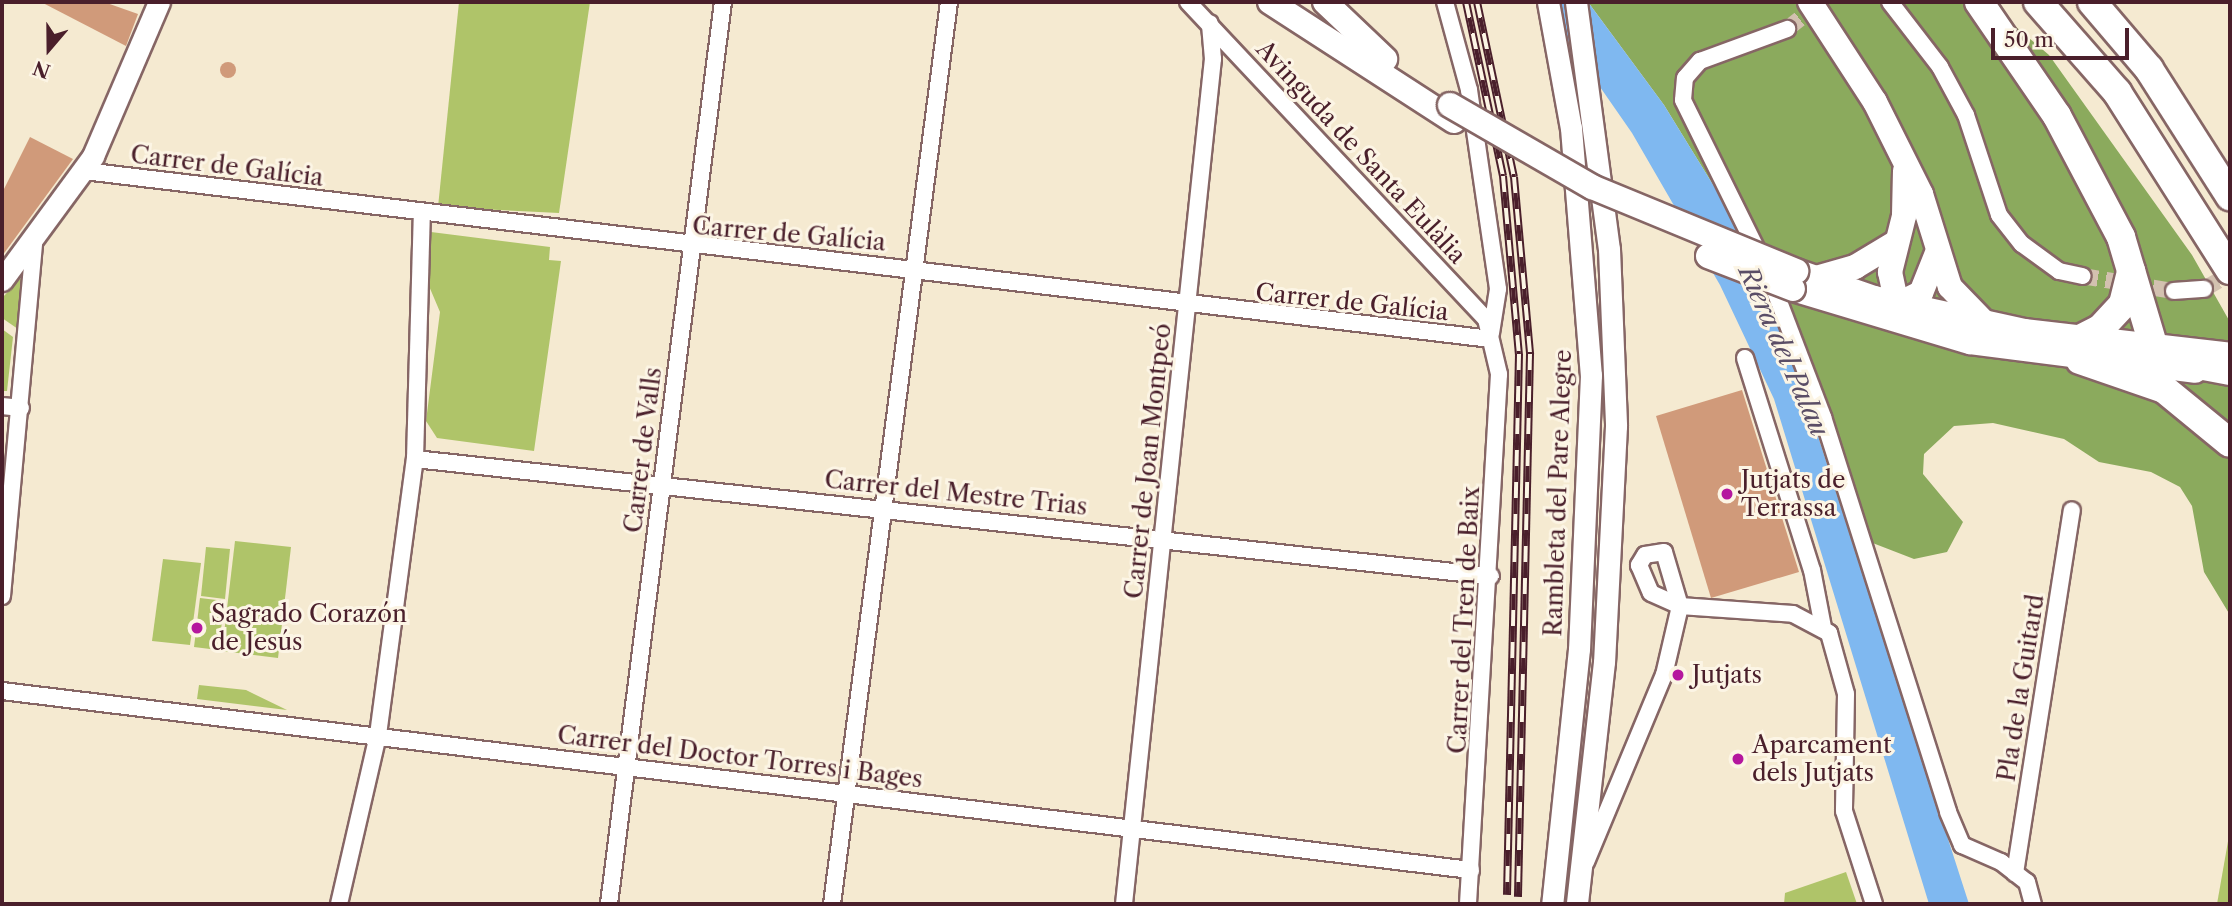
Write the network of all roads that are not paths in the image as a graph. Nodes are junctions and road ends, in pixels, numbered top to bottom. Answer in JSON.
{"nodes":[{"id":1,"x":159,"y":2,"type":"edge"},
{"id":2,"x":723,"y":2,"type":"edge"},
{"id":3,"x":949,"y":2,"type":"edge"},
{"id":4,"x":1188,"y":2,"type":"edge"},
{"id":5,"x":1270,"y":2,"type":"edge"},
{"id":6,"x":1288,"y":2,"type":"edge"},
{"id":7,"x":1313,"y":2,"type":"edge"},
{"id":8,"x":1325,"y":2,"type":"edge"},
{"id":9,"x":1445,"y":2,"type":"edge"},
{"id":10,"x":1576,"y":2,"type":"edge"},
{"id":11,"x":1810,"y":2,"type":"edge"},
{"id":12,"x":1890,"y":2,"type":"edge"},
{"id":13,"x":1979,"y":2,"type":"edge"},
{"id":14,"x":2038,"y":2,"type":"edge"},
{"id":15,"x":2092,"y":2,"type":"edge"},
{"id":16,"x":2117,"y":2,"type":"edge"},
{"id":17,"x":1549,"y":9,"type":"edge"},
{"id":18,"x":1210,"y":23,"type":"junction"},
{"id":19,"x":1787,"y":29,"type":"tunnel mouth"},
{"id":20,"x":1362,"y":41,"type":"junction"},
{"id":21,"x":1386,"y":76,"type":"junction"},
{"id":22,"x":1452,"y":113,"type":"junction"},
{"id":23,"x":2188,"y":127,"type":"junction"},
{"id":24,"x":1905,"y":164,"type":"junction"},
{"id":25,"x":84,"y":171,"type":"junction"},
{"id":26,"x":2230,"y":196,"type":"edge"},
{"id":27,"x":422,"y":214,"type":"junction"},
{"id":28,"x":34,"y":242,"type":"junction"},
{"id":29,"x":1895,"y":243,"type":"junction"},
{"id":30,"x":693,"y":248,"type":"junction"},
{"id":31,"x":1937,"y":253,"type":"junction"},
{"id":32,"x":915,"y":268,"type":"junction"},
{"id":33,"x":2131,"y":268,"type":"junction"},
{"id":34,"x":2230,"y":270,"type":"edge"},
{"id":35,"x":2082,"y":276,"type":"tunnel mouth"},
{"id":36,"x":2,"y":279,"type":"edge"},
{"id":37,"x":1801,"y":279,"type":"junction"},
{"id":38,"x":2204,"y":289,"type":"tunnel mouth"},
{"id":39,"x":2174,"y":291,"type":"tunnel mouth"},
{"id":40,"x":1902,"y":305,"type":"junction"},
{"id":41,"x":1844,"y":306,"type":"junction"},
{"id":42,"x":1188,"y":307,"type":"junction"},
{"id":43,"x":1987,"y":323,"type":"junction"},
{"id":44,"x":1490,"y":339,"type":"junction"},
{"id":45,"x":1970,"y":342,"type":"junction"},
{"id":46,"x":2154,"y":348,"type":"junction"},
{"id":47,"x":2080,"y":349,"type":"junction"},
{"id":48,"x":1745,"y":358,"type":"dead end"},
{"id":49,"x":2229,"y":363,"type":"edge"},
{"id":50,"x":2,"y":406,"type":"edge"},
{"id":51,"x":21,"y":408,"type":"junction"},
{"id":52,"x":2230,"y":443,"type":"edge"},
{"id":53,"x":415,"y":459,"type":"junction"},
{"id":54,"x":662,"y":483,"type":"junction"},
{"id":55,"x":886,"y":507,"type":"junction"},
{"id":56,"x":2072,"y":510,"type":"dead end"},
{"id":57,"x":1162,"y":539,"type":"junction"},
{"id":58,"x":1491,"y":576,"type":"junction"},
{"id":59,"x":2,"y":596,"type":"edge"},
{"id":60,"x":1823,"y":626,"type":"junction"},
{"id":61,"x":2,"y":691,"type":"edge"},
{"id":62,"x":378,"y":735,"type":"junction"},
{"id":63,"x":626,"y":763,"type":"junction"},
{"id":64,"x":846,"y":793,"type":"junction"},
{"id":65,"x":1132,"y":828,"type":"junction"},
{"id":66,"x":1471,"y":870,"type":"junction"},
{"id":67,"x":2015,"y":873,"type":"junction"},
{"id":68,"x":1580,"y":875,"type":"junction"},
{"id":69,"x":339,"y":904,"type":"edge"},
{"id":70,"x":609,"y":904,"type":"edge"},
{"id":71,"x":832,"y":904,"type":"edge"},
{"id":72,"x":1124,"y":904,"type":"edge"},
{"id":73,"x":1468,"y":904,"type":"edge"},
{"id":74,"x":1552,"y":904,"type":"edge"},
{"id":75,"x":1577,"y":904,"type":"edge"},
{"id":76,"x":1874,"y":904,"type":"edge"},
{"id":77,"x":2033,"y":904,"type":"edge"}],
"edges":[{"from":1,"to":25,"type":"main road"},
{"from":2,"to":30,"type":"street","name":"Carrer de Valls"},
{"from":3,"to":32,"type":"street"},
{"from":4,"to":18,"type":"street","name":"Avinguda de Santa Eulàlia"},
{"from":5,"to":21,"type":"main road"},
{"from":6,"to":21,"type":"main road"},
{"from":7,"to":20,"type":"main road"},
{"from":8,"to":20,"type":"main road"},
{"from":9,"to":44,"type":"street"},
{"from":10,"to":68,"type":"main road"},
{"from":11,"to":24,"type":"main road"},
{"from":12,"to":35,"type":"street"},
{"from":13,"to":33,"type":"highway"},
{"from":14,"to":34,"type":"highway"},
{"from":15,"to":23,"type":"highway"},
{"from":16,"to":23,"type":"highway"},
{"from":17,"to":74,"type":"main road","name":"Rambleta del Pare Alegre"},
{"from":18,"to":42,"type":"street","name":"Carrer de Joan Montpeó"},
{"from":18,"to":44,"type":"street","name":"Avinguda de Santa Eulàlia"},
{"from":19,"to":67,"type":"street"},
{"from":20,"to":22,"type":"main road"},
{"from":21,"to":22,"type":"main road"},
{"from":22,"to":37,"type":"main road","bridge":true},
{"from":23,"to":26,"type":"highway"},
{"from":24,"to":29,"type":"main road"},
{"from":24,"to":31,"type":"main road"},
{"from":25,"to":27,"type":"street","name":"Carrer de Galícia"},
{"from":25,"to":28,"type":"main road"},
{"from":27,"to":30,"type":"street","name":"Carrer de Galícia"},
{"from":27,"to":53,"type":"street"},
{"from":28,"to":36,"type":"main road"},
{"from":28,"to":51,"type":"street"},
{"from":29,"to":37,"type":"main road"},
{"from":29,"to":40,"type":"main road"},
{"from":30,"to":32,"type":"street","name":"Carrer de Galícia"},
{"from":30,"to":54,"type":"street","name":"Carrer de Valls"},
{"from":31,"to":40,"type":"main road"},
{"from":31,"to":43,"type":"main road"},
{"from":32,"to":42,"type":"street","name":"Carrer de Galícia"},
{"from":32,"to":55,"type":"street"},
{"from":33,"to":46,"type":"highway"},
{"from":33,"to":47,"type":"highway"},
{"from":37,"to":40,"type":"main road"},
{"from":37,"to":41,"type":"main road"},
{"from":38,"to":39,"type":"street"},
{"from":40,"to":41,"type":"main road"},
{"from":40,"to":43,"type":"main road"},
{"from":40,"to":45,"type":"main road"},
{"from":41,"to":45,"type":"main road"},
{"from":42,"to":44,"type":"street","name":"Carrer de Galícia"},
{"from":42,"to":57,"type":"street","name":"Carrer de Joan Montpeó"},
{"from":43,"to":47,"type":"main road"},
{"from":44,"to":58,"type":"street","name":"Carrer del Tren de Baix"},
{"from":45,"to":47,"type":"main road"},
{"from":46,"to":47,"type":"main road"},
{"from":46,"to":49,"type":"highway"},
{"from":47,"to":49,"type":"main road"},
{"from":47,"to":52,"type":"highway"},
{"from":48,"to":60,"type":"street"},
{"from":50,"to":51,"type":"street"},
{"from":51,"to":59,"type":"street"},
{"from":53,"to":54,"type":"street","name":"Carrer del Mestre Trias"},
{"from":53,"to":62,"type":"street"},
{"from":54,"to":55,"type":"street","name":"Carrer del Mestre Trias"},
{"from":54,"to":63,"type":"street","name":"Carrer de Valls"},
{"from":55,"to":57,"type":"street","name":"Carrer del Mestre Trias"},
{"from":55,"to":64,"type":"street"},
{"from":56,"to":67,"type":"street","name":"Pla de la Guitard"},
{"from":57,"to":58,"type":"street","name":"Carrer del Mestre Trias"},
{"from":57,"to":65,"type":"street","name":"Carrer de Joan Montpeó"},
{"from":58,"to":66,"type":"street","name":"Carrer del Tren de Baix"},
{"from":60,"to":68,"type":"street"},
{"from":60,"to":76,"type":"street"},
{"from":61,"to":62,"type":"street","name":"Carrer del Doctor Torres i Bages"},
{"from":62,"to":63,"type":"street","name":"Carrer del Doctor Torres i Bages"},
{"from":62,"to":69,"type":"street"},
{"from":63,"to":64,"type":"street","name":"Carrer del Doctor Torres i Bages"},
{"from":63,"to":70,"type":"street","name":"Carrer de Valls"},
{"from":64,"to":65,"type":"street","name":"Carrer del Doctor Torres i Bages"},
{"from":64,"to":71,"type":"street"},
{"from":65,"to":66,"type":"street","name":"Carrer del Doctor Torres i Bages"},
{"from":65,"to":72,"type":"street","name":"Carrer de Joan Montpeó"},
{"from":66,"to":73,"type":"street","name":"Carrer del Tren de Baix"},
{"from":67,"to":77,"type":"street"},
{"from":68,"to":75,"type":"main road"}]}
